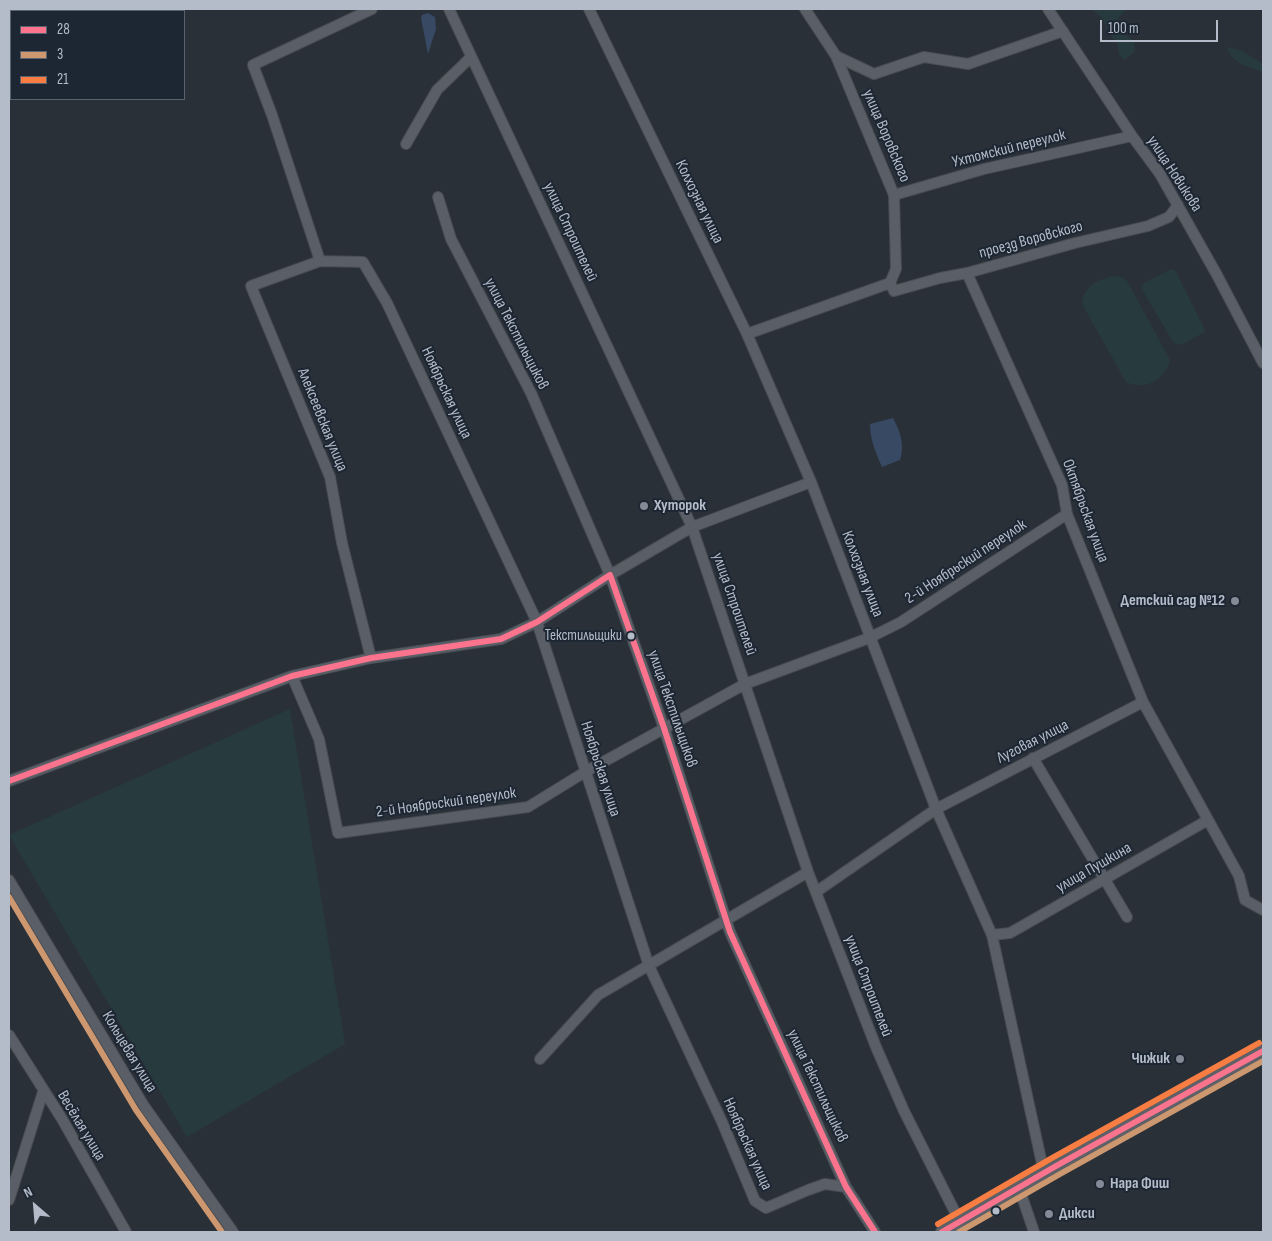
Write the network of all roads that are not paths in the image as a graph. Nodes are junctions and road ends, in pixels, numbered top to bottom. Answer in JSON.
{"nodes":[{"id":1,"x":372,"y":9,"type":"edge"},
{"id":2,"x":438,"y":9,"type":"edge"},
{"id":3,"x":589,"y":9,"type":"edge"},
{"id":4,"x":805,"y":9,"type":"edge"},
{"id":5,"x":1048,"y":9,"type":"edge"},
{"id":6,"x":449,"y":10,"type":"edge"},
{"id":7,"x":1063,"y":31,"type":"junction"},
{"id":8,"x":836,"y":56,"type":"junction"},
{"id":9,"x":471,"y":57,"type":"junction"},
{"id":10,"x":1132,"y":136,"type":"junction"},
{"id":11,"x":406,"y":144,"type":"dead end"},
{"id":12,"x":894,"y":195,"type":"junction"},
{"id":13,"x":438,"y":197,"type":"dead end"},
{"id":14,"x":1178,"y":205,"type":"junction"},
{"id":15,"x":320,"y":261,"type":"junction"},
{"id":16,"x":967,"y":273,"type":"junction"},
{"id":17,"x":890,"y":283,"type":"junction"},
{"id":18,"x":747,"y":334,"type":"junction"},
{"id":19,"x":1263,"y":363,"type":"edge"},
{"id":20,"x":811,"y":482,"type":"junction"},
{"id":21,"x":1067,"y":514,"type":"junction"},
{"id":22,"x":692,"y":527,"type":"junction"},
{"id":23,"x":610,"y":575,"type":"junction"},
{"id":24,"x":537,"y":622,"type":"junction"},
{"id":25,"x":870,"y":638,"type":"junction"},
{"id":26,"x":371,"y":658,"type":"junction"},
{"id":27,"x":292,"y":676,"type":"junction"},
{"id":28,"x":745,"y":684,"type":"junction"},
{"id":29,"x":1143,"y":702,"type":"junction"},
{"id":30,"x":664,"y":728,"type":"junction"},
{"id":31,"x":1033,"y":758,"type":"junction"},
{"id":32,"x":585,"y":772,"type":"junction"},
{"id":33,"x":9,"y":781,"type":"edge"},
{"id":34,"x":936,"y":809,"type":"junction"},
{"id":35,"x":1208,"y":820,"type":"junction"},
{"id":36,"x":808,"y":872,"type":"junction"},
{"id":37,"x":1105,"y":879,"type":"junction"},
{"id":38,"x":9,"y":880,"type":"edge"},
{"id":39,"x":816,"y":892,"type":"junction"},
{"id":40,"x":12,"y":894,"type":"edge"},
{"id":41,"x":1263,"y":910,"type":"edge"},
{"id":42,"x":1127,"y":917,"type":"dead end"},
{"id":43,"x":726,"y":920,"type":"junction"},
{"id":44,"x":992,"y":935,"type":"junction"},
{"id":45,"x":649,"y":966,"type":"junction"},
{"id":46,"x":9,"y":1035,"type":"edge"},
{"id":47,"x":1263,"y":1052,"type":"edge"},
{"id":48,"x":540,"y":1059,"type":"dead end"},
{"id":49,"x":44,"y":1092,"type":"junction"},
{"id":50,"x":1044,"y":1173,"type":"junction"},
{"id":51,"x":846,"y":1187,"type":"junction"},
{"id":52,"x":1019,"y":1188,"type":"junction"},
{"id":53,"x":9,"y":1200,"type":"edge"},
{"id":54,"x":960,"y":1222,"type":"junction"},
{"id":55,"x":126,"y":1232,"type":"edge"},
{"id":56,"x":233,"y":1232,"type":"edge"},
{"id":57,"x":875,"y":1232,"type":"edge"},
{"id":58,"x":942,"y":1232,"type":"edge"},
{"id":59,"x":1034,"y":1232,"type":"edge"}],
"edges":[{"from":1,"to":15,"type":"street"},
{"from":2,"to":6,"type":"street"},
{"from":3,"to":18,"type":"street","name":"Колхозная улица"},
{"from":4,"to":8,"type":"street","name":"улица Воровского"},
{"from":5,"to":7,"type":"street","name":"улица Новикова"},
{"from":6,"to":9,"type":"street","name":"улица Строителей"},
{"from":7,"to":8,"type":"street"},
{"from":7,"to":10,"type":"street","name":"улица Новикова"},
{"from":8,"to":12,"type":"street","name":"улица Воровского"},
{"from":9,"to":11,"type":"street"},
{"from":9,"to":22,"type":"street","name":"улица Строителей"},
{"from":10,"to":12,"type":"street","name":"Ухтомский переулок"},
{"from":10,"to":14,"type":"street","name":"улица Новикова"},
{"from":12,"to":17,"type":"street","name":"улица Воровского"},
{"from":13,"to":23,"type":"street","name":"улица Текстильщиков"},
{"from":14,"to":16,"type":"street","name":"проезд Воровского"},
{"from":14,"to":19,"type":"street","name":"улица Новикова"},
{"from":15,"to":24,"type":"street","name":"Ноябрьская улица"},
{"from":15,"to":26,"type":"street","name":"Алексеевская улица"},
{"from":16,"to":17,"type":"street","name":"проезд Воровского"},
{"from":16,"to":21,"type":"street","name":"Октябрьская улица"},
{"from":17,"to":18,"type":"street"},
{"from":18,"to":20,"type":"street","name":"Колхозная улица"},
{"from":20,"to":22,"type":"street"},
{"from":20,"to":25,"type":"street","name":"Колхозная улица"},
{"from":21,"to":25,"type":"street","name":"2-й Ноябрьский переулок"},
{"from":21,"to":29,"type":"street","name":"Октябрьская улица"},
{"from":22,"to":23,"type":"street"},
{"from":22,"to":28,"type":"street","name":"улица Строителей"},
{"from":23,"to":24,"type":"street"},
{"from":23,"to":30,"type":"street","name":"улица Текстильщиков"},
{"from":24,"to":26,"type":"street"},
{"from":24,"to":32,"type":"street","name":"Ноябрьская улица"},
{"from":25,"to":28,"type":"street","name":"2-й Ноябрьский переулок"},
{"from":25,"to":34,"type":"street","name":"Колхозная улица"},
{"from":26,"to":27,"type":"street"},
{"from":27,"to":32,"type":"street","name":"2-й Ноябрьский переулок"},
{"from":27,"to":33,"type":"street"},
{"from":28,"to":30,"type":"street","name":"2-й Ноябрьский переулок"},
{"from":28,"to":36,"type":"street","name":"улица Строителей"},
{"from":29,"to":31,"type":"street","name":"Луговая улица"},
{"from":29,"to":35,"type":"street","name":"Октябрьская улица"},
{"from":30,"to":32,"type":"street","name":"2-й Ноябрьский переулок"},
{"from":30,"to":43,"type":"street","name":"улица Текстильщиков"},
{"from":31,"to":34,"type":"street","name":"Луговая улица"},
{"from":31,"to":37,"type":"street"},
{"from":32,"to":45,"type":"street","name":"Ноябрьская улица"},
{"from":34,"to":39,"type":"street","name":"Луговая улица"},
{"from":34,"to":44,"type":"street","name":"Колхозная улица"},
{"from":35,"to":37,"type":"street","name":"улица Пушкина"},
{"from":35,"to":41,"type":"street","name":"Октябрьская улица"},
{"from":36,"to":39,"type":"street","name":"улица Строителей"},
{"from":36,"to":43,"type":"street"},
{"from":37,"to":42,"type":"street"},
{"from":37,"to":44,"type":"street","name":"улица Пушкина"},
{"from":38,"to":40,"type":"street","name":"Кольцевая улица"},
{"from":39,"to":54,"type":"street","name":"улица Строителей"},
{"from":40,"to":56,"type":"street","name":"Кольцевая улица"},
{"from":43,"to":45,"type":"street"},
{"from":43,"to":51,"type":"street","name":"улица Текстильщиков"},
{"from":44,"to":50,"type":"street","name":"Колхозная улица"},
{"from":45,"to":48,"type":"street"},
{"from":45,"to":51,"type":"street","name":"Ноябрьская улица"},
{"from":46,"to":49,"type":"street","name":"Весёлая улица"},
{"from":47,"to":50,"type":"main road"},
{"from":49,"to":53,"type":"street"},
{"from":49,"to":55,"type":"street","name":"Весёлая улица"},
{"from":50,"to":52,"type":"main road"},
{"from":51,"to":57,"type":"street","name":"улица Текстильщиков"},
{"from":52,"to":54,"type":"main road"},
{"from":52,"to":59,"type":"street"},
{"from":54,"to":58,"type":"main road"}]}
